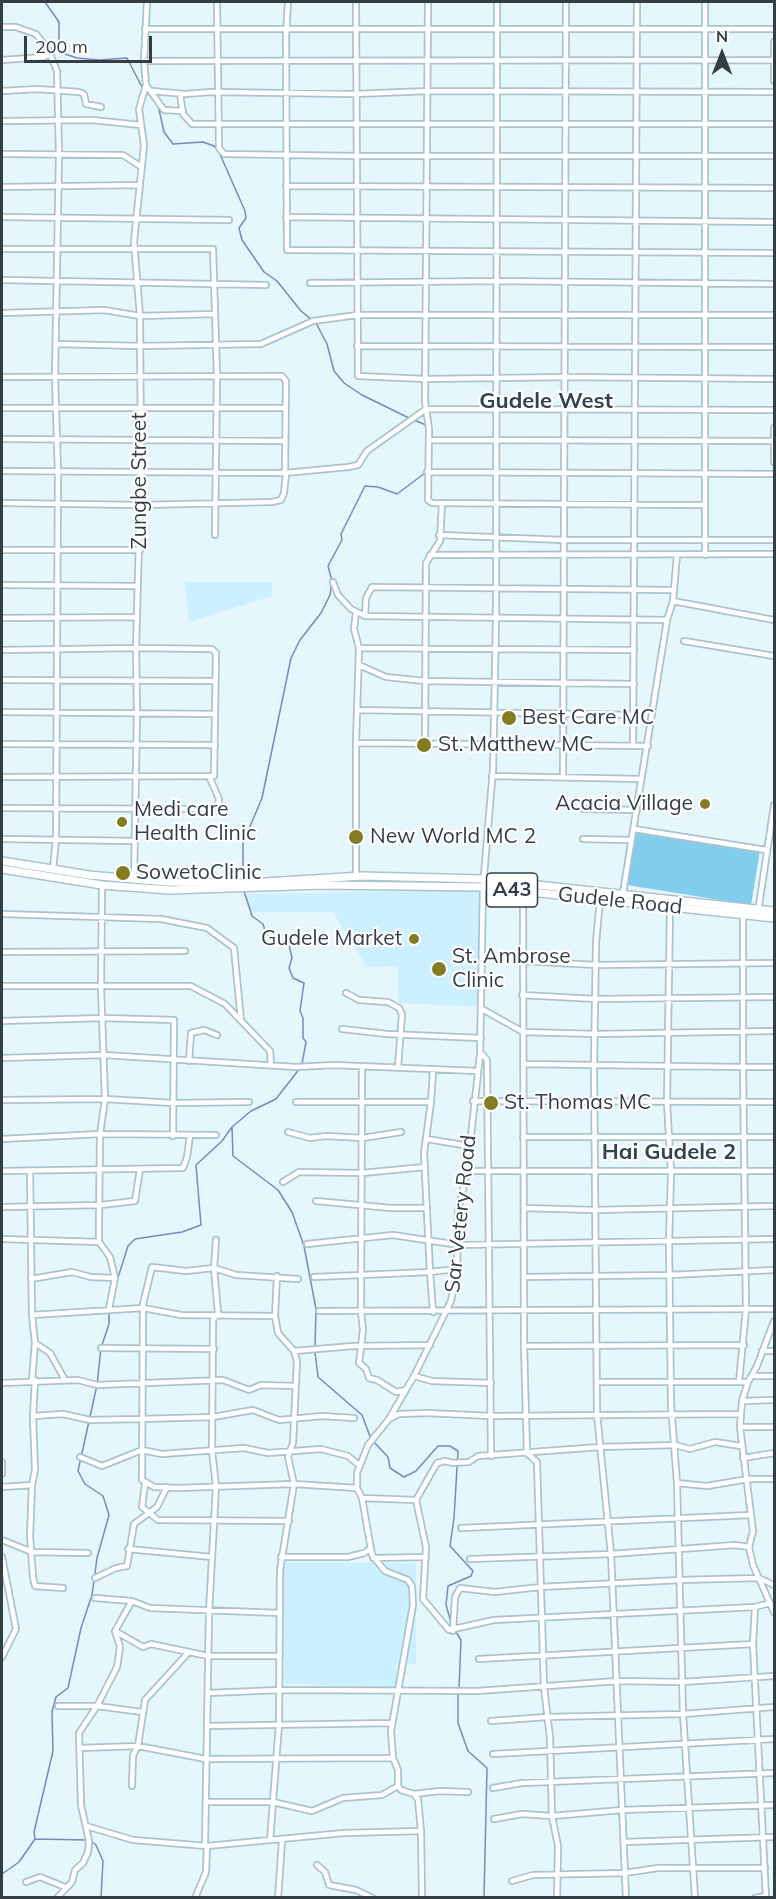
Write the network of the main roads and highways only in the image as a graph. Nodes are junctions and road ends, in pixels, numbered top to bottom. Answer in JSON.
{"nodes":[{"id":1,"x":2,"y":861,"type":"edge"},
{"id":2,"x":2,"y":869,"type":"edge"},
{"id":3,"x":483,"y":883,"type":"junction"},
{"id":4,"x":229,"y":886,"type":"junction"},
{"id":5,"x":249,"y":886,"type":"junction"},
{"id":6,"x":774,"y":911,"type":"edge"},
{"id":7,"x":758,"y":912,"type":"junction"},
{"id":8,"x":774,"y":918,"type":"edge"}],
"edges":[{"from":1,"to":4,"type":"highway","number":"A43"},
{"from":2,"to":4,"type":"highway","number":"A43"},
{"from":3,"to":5,"type":"highway","name":"Gudele Road","number":"A43"},
{"from":3,"to":5,"type":"highway","name":"Gudele Road","number":"A43"},
{"from":3,"to":7,"type":"highway","name":"Gudele Road","number":"A43"},
{"from":3,"to":7,"type":"highway","name":"Gudele Road","number":"A43"},
{"from":4,"to":5,"type":"highway","number":"A43"},
{"from":6,"to":7,"type":"highway","name":"Gudele Road","number":"A43"},
{"from":7,"to":8,"type":"highway","name":"Gudele Road","number":"A43"}]}
